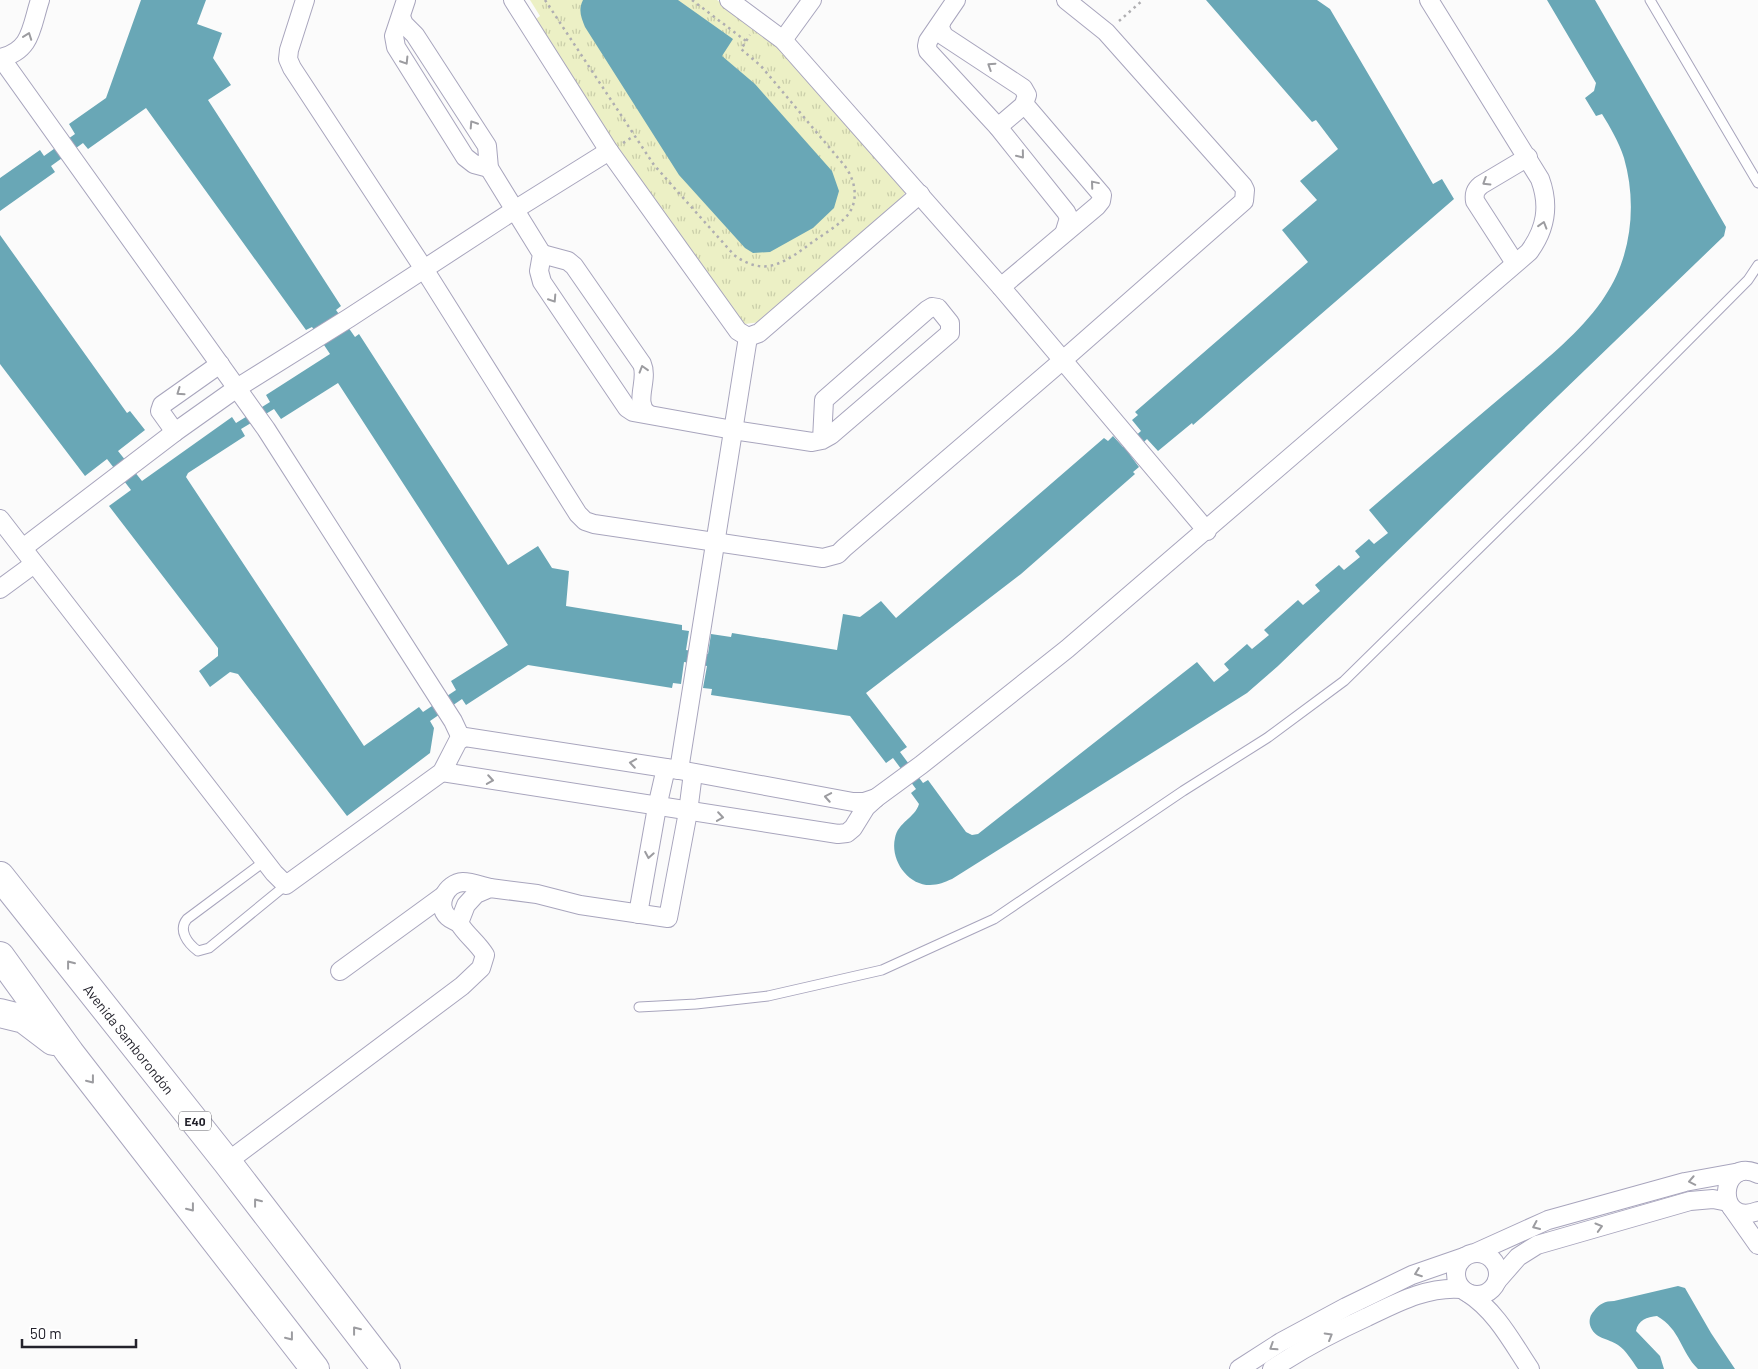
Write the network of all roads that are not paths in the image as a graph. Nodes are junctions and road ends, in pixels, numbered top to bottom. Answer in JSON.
{"nodes":[{"id":1,"x":40,"y":0,"type":"edge"},
{"id":2,"x":305,"y":0,"type":"edge"},
{"id":3,"x":513,"y":0,"type":"edge"},
{"id":4,"x":729,"y":0,"type":"edge"},
{"id":5,"x":812,"y":0,"type":"edge"},
{"id":6,"x":956,"y":0,"type":"edge"},
{"id":7,"x":1066,"y":0,"type":"edge"},
{"id":8,"x":1429,"y":0,"type":"edge"},
{"id":9,"x":1650,"y":0,"type":"edge"},
{"id":10,"x":404,"y":8,"type":"edge"},
{"id":11,"x":941,"y":23,"type":"junction"},
{"id":12,"x":783,"y":40,"type":"junction"},
{"id":13,"x":0,"y":58,"type":"edge"},
{"id":14,"x":1025,"y":104,"type":"junction"},
{"id":15,"x":998,"y":127,"type":"junction"},
{"id":16,"x":609,"y":151,"type":"junction"},
{"id":17,"x":1528,"y":157,"type":"junction"},
{"id":18,"x":489,"y":168,"type":"junction"},
{"id":19,"x":1758,"y":183,"type":"edge"},
{"id":20,"x":920,"y":194,"type":"junction"},
{"id":21,"x":516,"y":208,"type":"junction"},
{"id":22,"x":1065,"y":231,"type":"junction"},
{"id":23,"x":542,"y":254,"type":"junction"},
{"id":24,"x":1515,"y":264,"type":"junction"},
{"id":25,"x":1758,"y":265,"type":"edge"},
{"id":26,"x":424,"y":269,"type":"junction"},
{"id":27,"x":1001,"y":287,"type":"junction"},
{"id":28,"x":748,"y":337,"type":"junction"},
{"id":29,"x":1063,"y":360,"type":"junction"},
{"id":30,"x":220,"y":364,"type":"junction"},
{"id":31,"x":236,"y":388,"type":"junction"},
{"id":32,"x":648,"y":414,"type":"junction"},
{"id":33,"x":733,"y":430,"type":"junction"},
{"id":34,"x":175,"y":432,"type":"junction"},
{"id":35,"x":822,"y":440,"type":"junction"},
{"id":36,"x":3,"y":530,"type":"edge"},
{"id":37,"x":1207,"y":531,"type":"junction"},
{"id":38,"x":716,"y":542,"type":"junction"},
{"id":39,"x":23,"y":548,"type":"junction"},
{"id":40,"x":34,"y":564,"type":"junction"},
{"id":41,"x":0,"y":589,"type":"edge"},
{"id":42,"x":461,"y":738,"type":"junction"},
{"id":43,"x":679,"y":770,"type":"junction"},
{"id":44,"x":442,"y":772,"type":"junction"},
{"id":45,"x":876,"y":798,"type":"junction"},
{"id":46,"x":657,"y":807,"type":"junction"},
{"id":47,"x":688,"y":812,"type":"junction"},
{"id":48,"x":265,"y":861,"type":"junction"},
{"id":49,"x":0,"y":876,"type":"edge"},
{"id":50,"x":286,"y":885,"type":"junction"},
{"id":51,"x":490,"y":888,"type":"junction"},
{"id":52,"x":443,"y":896,"type":"junction"},
{"id":53,"x":638,"y":914,"type":"junction"},
{"id":54,"x":459,"y":922,"type":"junction"},
{"id":55,"x":0,"y":956,"type":"edge"},
{"id":56,"x":340,"y":971,"type":"dead end"},
{"id":57,"x":639,"y":1007,"type":"dead end"},
{"id":58,"x":0,"y":1013,"type":"edge"},
{"id":59,"x":70,"y":1053,"type":"junction"},
{"id":60,"x":227,"y":1162,"type":"junction"},
{"id":61,"x":1751,"y":1172,"type":"edge"},
{"id":62,"x":1730,"y":1205,"type":"junction"},
{"id":63,"x":1758,"y":1211,"type":"edge"},
{"id":64,"x":1758,"y":1245,"type":"edge"},
{"id":65,"x":1470,"y":1255,"type":"junction"},
{"id":66,"x":1496,"y":1284,"type":"junction"},
{"id":67,"x":1465,"y":1291,"type":"junction"},
{"id":68,"x":1496,"y":1319,"type":"junction"},
{"id":69,"x":315,"y":1369,"type":"edge"},
{"id":70,"x":386,"y":1369,"type":"edge"},
{"id":71,"x":1239,"y":1369,"type":"edge"},
{"id":72,"x":1272,"y":1369,"type":"edge"},
{"id":73,"x":1530,"y":1369,"type":"edge"}],
"edges":[{"from":13,"to":1,"type":"street","one_way":true},
{"from":2,"to":26,"type":"street"},
{"from":3,"to":16,"type":"street"},
{"from":4,"to":12,"type":"street"},
{"from":5,"to":12,"type":"street"},
{"from":6,"to":11,"type":"street"},
{"from":7,"to":29,"type":"street"},
{"from":8,"to":17,"type":"street"},
{"from":9,"to":19,"type":"lane"},
{"from":18,"to":10,"type":"street","one_way":true},
{"from":10,"to":18,"type":"street","one_way":true},
{"from":14,"to":11,"type":"street","one_way":true},
{"from":11,"to":15,"type":"street"},
{"from":12,"to":20,"type":"street"},
{"from":13,"to":30,"type":"street"},
{"from":14,"to":15,"type":"street"},
{"from":22,"to":14,"type":"street","one_way":true},
{"from":15,"to":22,"type":"street","one_way":true},
{"from":16,"to":21,"type":"street"},
{"from":16,"to":28,"type":"street"},
{"from":24,"to":17,"type":"street","one_way":true},
{"from":17,"to":24,"type":"street","one_way":true},
{"from":18,"to":21,"type":"street"},
{"from":20,"to":27,"type":"street"},
{"from":20,"to":28,"type":"street"},
{"from":21,"to":23,"type":"street"},
{"from":21,"to":26,"type":"street"},
{"from":22,"to":27,"type":"street"},
{"from":23,"to":32,"type":"street","one_way":true},
{"from":32,"to":23,"type":"street","one_way":true},
{"from":24,"to":37,"type":"street"},
{"from":25,"to":57,"type":"lane"},
{"from":26,"to":31,"type":"street"},
{"from":26,"to":38,"type":"street"},
{"from":27,"to":29,"type":"street"},
{"from":28,"to":33,"type":"street"},
{"from":29,"to":37,"type":"street"},
{"from":29,"to":38,"type":"street"},
{"from":30,"to":31,"type":"street"},
{"from":30,"to":34,"type":"street","one_way":true},
{"from":31,"to":34,"type":"street"},
{"from":31,"to":42,"type":"street"},
{"from":32,"to":33,"type":"street"},
{"from":33,"to":35,"type":"street"},
{"from":33,"to":38,"type":"street"},
{"from":34,"to":39,"type":"street"},
{"from":35,"to":35,"type":"street"},
{"from":36,"to":39,"type":"street"},
{"from":37,"to":45,"type":"street"},
{"from":38,"to":43,"type":"street"},
{"from":39,"to":40,"type":"street"},
{"from":40,"to":41,"type":"street"},
{"from":40,"to":48,"type":"street"},
{"from":43,"to":42,"type":"street","one_way":true},
{"from":42,"to":44,"type":"street"},
{"from":45,"to":43,"type":"street","one_way":true},
{"from":43,"to":46,"type":"street"},
{"from":43,"to":47,"type":"street"},
{"from":44,"to":46,"type":"street","one_way":true},
{"from":44,"to":50,"type":"street"},
{"from":47,"to":45,"type":"street","one_way":true},
{"from":46,"to":47,"type":"street"},
{"from":46,"to":53,"type":"street","one_way":true},
{"from":47,"to":53,"type":"street"},
{"from":48,"to":50,"type":"street"},
{"from":48,"to":50,"type":"lane"},
{"from":60,"to":49,"type":"highway","name":"Avenida Samborondón","number":"E40","one_way":true},
{"from":51,"to":52,"type":"street"},
{"from":51,"to":53,"type":"street"},
{"from":51,"to":54,"type":"street"},
{"from":52,"to":54,"type":"street"},
{"from":52,"to":56,"type":"street"},
{"from":54,"to":60,"type":"street"},
{"from":55,"to":59,"type":"highway"},
{"from":58,"to":59,"type":"highway"},
{"from":59,"to":69,"type":"highway","one_way":true},
{"from":70,"to":60,"type":"highway","name":"Avenida Samborondón","number":"E40","one_way":true},
{"from":61,"to":62,"type":"street"},
{"from":61,"to":65,"type":"street","one_way":true},
{"from":62,"to":63,"type":"street"},
{"from":62,"to":64,"type":"street"},
{"from":66,"to":62,"type":"street","one_way":true},
{"from":65,"to":66,"type":"street"},
{"from":65,"to":67,"type":"street"},
{"from":65,"to":71,"type":"street","one_way":true},
{"from":66,"to":67,"type":"street"},
{"from":66,"to":68,"type":"street"},
{"from":67,"to":68,"type":"street"},
{"from":72,"to":67,"type":"street","one_way":true},
{"from":68,"to":73,"type":"street"}]}
